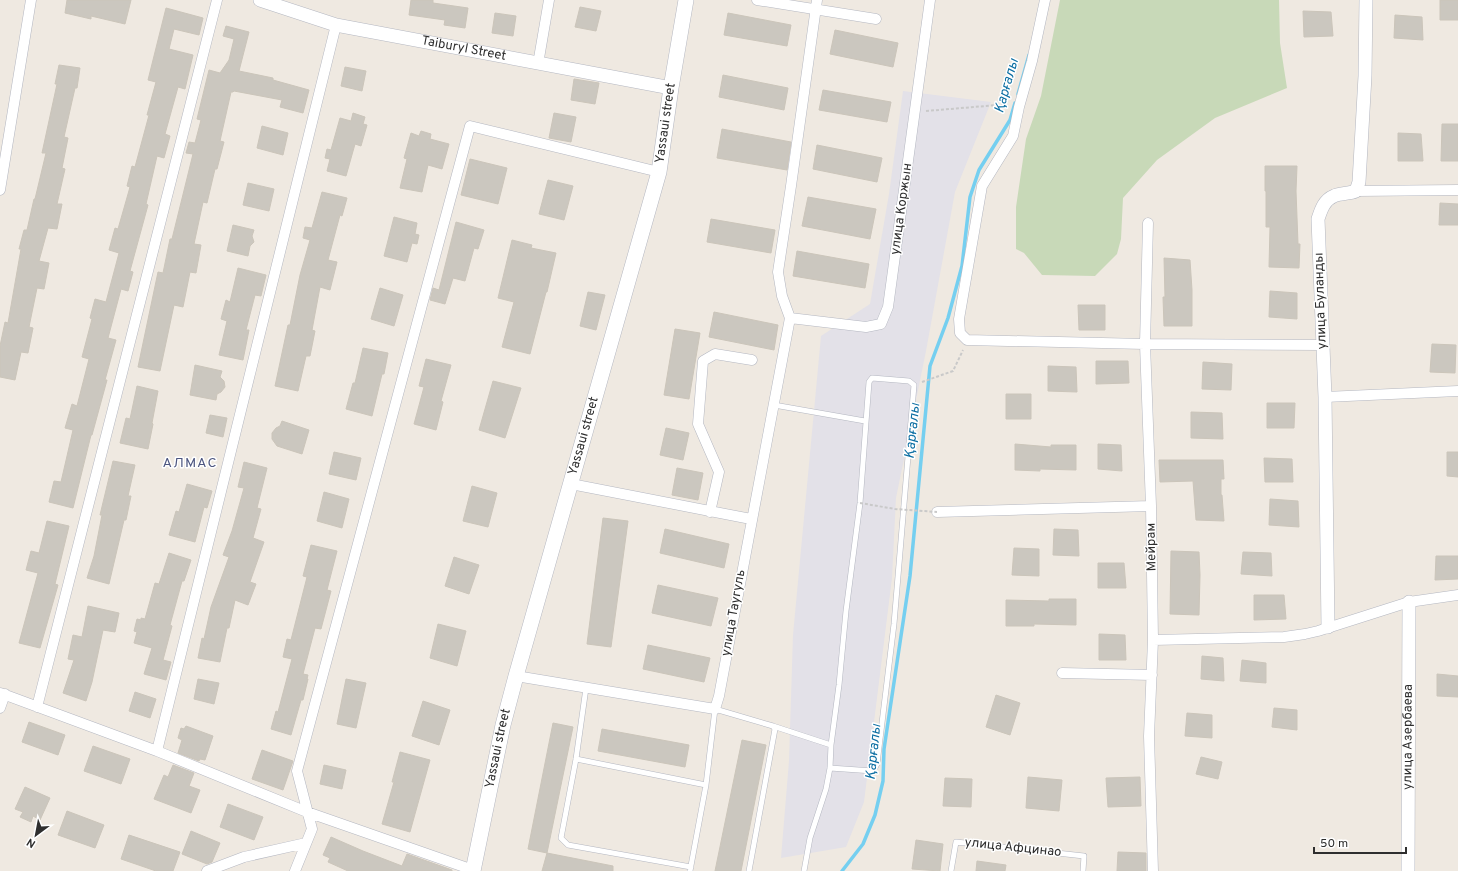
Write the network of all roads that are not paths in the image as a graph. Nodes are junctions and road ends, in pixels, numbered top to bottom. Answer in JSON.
{"nodes":[{"id":1,"x":31,"y":0,"type":"edge"},
{"id":2,"x":217,"y":0,"type":"edge"},
{"id":3,"x":260,"y":0,"type":"edge"},
{"id":4,"x":549,"y":0,"type":"edge"},
{"id":5,"x":686,"y":0,"type":"edge"},
{"id":6,"x":757,"y":0,"type":"edge"},
{"id":7,"x":930,"y":0,"type":"edge"},
{"id":8,"x":1045,"y":0,"type":"edge"},
{"id":9,"x":1366,"y":0,"type":"edge"},
{"id":10,"x":816,"y":4,"type":"edge"},
{"id":11,"x":876,"y":19,"type":"dead end"},
{"id":12,"x":336,"y":25,"type":"junction"},
{"id":13,"x":538,"y":64,"type":"junction"},
{"id":14,"x":671,"y":88,"type":"junction"},
{"id":15,"x":659,"y":172,"type":"junction"},
{"id":16,"x":0,"y":190,"type":"edge"},
{"id":17,"x":1458,"y":190,"type":"edge"},
{"id":18,"x":1356,"y":191,"type":"junction"},
{"id":19,"x":1148,"y":223,"type":"dead end"},
{"id":20,"x":790,"y":318,"type":"junction"},
{"id":21,"x":1145,"y":344,"type":"junction"},
{"id":22,"x":1323,"y":345,"type":"junction"},
{"id":23,"x":752,"y":360,"type":"dead end"},
{"id":24,"x":1458,"y":391,"type":"edge"},
{"id":25,"x":1325,"y":397,"type":"junction"},
{"id":26,"x":773,"y":405,"type":"junction"},
{"id":27,"x":865,"y":421,"type":"junction"},
{"id":28,"x":571,"y":484,"type":"junction"},
{"id":29,"x":1151,"y":506,"type":"junction"},
{"id":30,"x":710,"y":512,"type":"junction"},
{"id":31,"x":937,"y":512,"type":"road end"},
{"id":32,"x":751,"y":519,"type":"junction"},
{"id":33,"x":1458,"y":595,"type":"edge"},
{"id":34,"x":1409,"y":602,"type":"junction"},
{"id":35,"x":1328,"y":627,"type":"junction"},
{"id":36,"x":1153,"y":640,"type":"junction"},
{"id":37,"x":1062,"y":673,"type":"dead end"},
{"id":38,"x":1152,"y":675,"type":"junction"},
{"id":39,"x":516,"y":676,"type":"junction"},
{"id":40,"x":586,"y":688,"type":"junction"},
{"id":41,"x":2,"y":694,"type":"edge"},
{"id":42,"x":37,"y":707,"type":"junction"},
{"id":43,"x":0,"y":708,"type":"edge"},
{"id":44,"x":715,"y":709,"type":"junction"},
{"id":45,"x":773,"y":726,"type":"junction"},
{"id":46,"x":831,"y":745,"type":"junction"},
{"id":47,"x":157,"y":751,"type":"junction"},
{"id":48,"x":576,"y":760,"type":"junction"},
{"id":49,"x":830,"y":768,"type":"junction"},
{"id":50,"x":706,"y":785,"type":"junction"},
{"id":51,"x":307,"y":812,"type":"junction"},
{"id":52,"x":306,"y":843,"type":"junction"},
{"id":53,"x":690,"y":869,"type":"edge"},
{"id":54,"x":208,"y":871,"type":"edge"},
{"id":55,"x":295,"y":871,"type":"edge"},
{"id":56,"x":475,"y":871,"type":"edge"},
{"id":57,"x":749,"y":871,"type":"edge"},
{"id":58,"x":804,"y":871,"type":"edge"},
{"id":59,"x":951,"y":871,"type":"edge"},
{"id":60,"x":1083,"y":871,"type":"edge"},
{"id":61,"x":1153,"y":871,"type":"edge"},
{"id":62,"x":1408,"y":871,"type":"edge"}],
"edges":[{"from":1,"to":16,"type":"street"},
{"from":2,"to":42,"type":"street"},
{"from":3,"to":12,"type":"street","name":"Taiburyl Street"},
{"from":4,"to":13,"type":"street"},
{"from":5,"to":14,"type":"main road","name":"Yassaui street"},
{"from":6,"to":10,"type":"street"},
{"from":7,"to":20,"type":"street","name":"улица Коржын"},
{"from":8,"to":21,"type":"street"},
{"from":9,"to":18,"type":"street"},
{"from":10,"to":11,"type":"street"},
{"from":10,"to":20,"type":"street"},
{"from":12,"to":13,"type":"street","name":"Taiburyl Street"},
{"from":12,"to":47,"type":"street"},
{"from":13,"to":14,"type":"street","name":"Taiburyl Street"},
{"from":14,"to":15,"type":"main road","name":"Yassaui street"},
{"from":15,"to":28,"type":"main road","name":"Yassaui street"},
{"from":15,"to":51,"type":"street"},
{"from":17,"to":18,"type":"street"},
{"from":18,"to":22,"type":"street","name":"улица Буланды"},
{"from":19,"to":21,"type":"street","name":"Мейрам"},
{"from":20,"to":26,"type":"street","name":"улица Таугуль"},
{"from":21,"to":22,"type":"street"},
{"from":21,"to":29,"type":"street","name":"Мейрам"},
{"from":22,"to":25,"type":"street","name":"улица Буланды"},
{"from":23,"to":30,"type":"street"},
{"from":24,"to":25,"type":"street"},
{"from":25,"to":35,"type":"street","name":"улица Буланды"},
{"from":26,"to":27,"type":"lane"},
{"from":26,"to":32,"type":"street","name":"улица Таугуль"},
{"from":27,"to":46,"type":"lane"},
{"from":27,"to":49,"type":"lane"},
{"from":28,"to":30,"type":"street"},
{"from":28,"to":39,"type":"main road","name":"Yassaui street"},
{"from":29,"to":31,"type":"street"},
{"from":29,"to":36,"type":"street","name":"Мейрам"},
{"from":30,"to":32,"type":"street"},
{"from":32,"to":44,"type":"street","name":"улица Таугуль"},
{"from":33,"to":34,"type":"street"},
{"from":34,"to":35,"type":"street"},
{"from":34,"to":62,"type":"street","name":"улица Азербаева"},
{"from":35,"to":36,"type":"street"},
{"from":36,"to":38,"type":"street","name":"Мейрам"},
{"from":37,"to":38,"type":"street"},
{"from":38,"to":61,"type":"street","name":"Мейрам"},
{"from":39,"to":40,"type":"street"},
{"from":39,"to":56,"type":"main road","name":"Yassaui street"},
{"from":40,"to":44,"type":"street"},
{"from":40,"to":48,"type":"lane"},
{"from":41,"to":42,"type":"street"},
{"from":41,"to":43,"type":"street"},
{"from":42,"to":47,"type":"street"},
{"from":44,"to":45,"type":"lane"},
{"from":44,"to":50,"type":"lane"},
{"from":45,"to":46,"type":"lane"},
{"from":45,"to":57,"type":"lane"},
{"from":46,"to":49,"type":"lane"},
{"from":47,"to":51,"type":"street"},
{"from":48,"to":50,"type":"lane"},
{"from":48,"to":53,"type":"lane"},
{"from":49,"to":58,"type":"lane"},
{"from":50,"to":53,"type":"lane"},
{"from":51,"to":52,"type":"street"},
{"from":51,"to":56,"type":"street"},
{"from":52,"to":54,"type":"street"},
{"from":52,"to":55,"type":"street"},
{"from":59,"to":60,"type":"lane","name":"улица Афцинао"}]}
